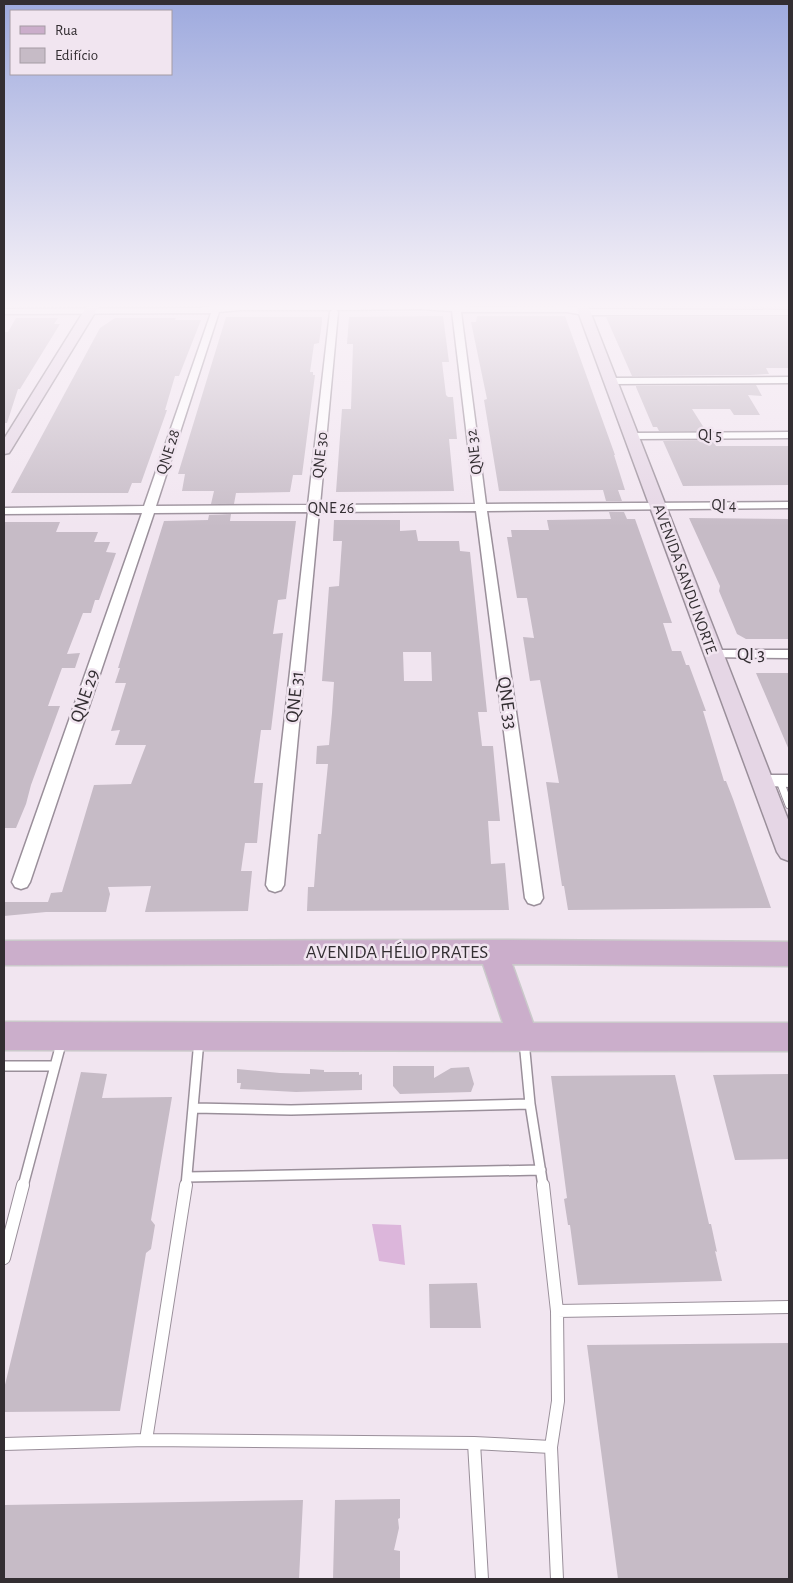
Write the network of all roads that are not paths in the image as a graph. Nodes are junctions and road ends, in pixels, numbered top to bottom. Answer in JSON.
{"nodes":[{"id":1,"x":47,"y":380,"type":"edge"},
{"id":2,"x":192,"y":380,"type":"edge"},
{"id":3,"x":327,"y":380,"type":"edge"},
{"id":4,"x":466,"y":380,"type":"edge"},
{"id":5,"x":789,"y":380,"type":"edge"},
{"id":6,"x":611,"y":381,"type":"joint"},
{"id":7,"x":789,"y":435,"type":"edge"},
{"id":8,"x":630,"y":436,"type":"junction"},
{"id":9,"x":4,"y":450,"type":"edge"},
{"id":10,"x":789,"y":505,"type":"edge"},
{"id":11,"x":659,"y":506,"type":"junction"},
{"id":12,"x":481,"y":507,"type":"junction"},
{"id":13,"x":314,"y":509,"type":"junction"},
{"id":14,"x":149,"y":510,"type":"junction"},
{"id":15,"x":4,"y":511,"type":"edge"},
{"id":16,"x":713,"y":654,"type":"junction"},
{"id":17,"x":789,"y":654,"type":"edge"},
{"id":18,"x":762,"y":781,"type":"junction"},
{"id":19,"x":785,"y":781,"type":"edge"},
{"id":20,"x":789,"y":804,"type":"edge"},
{"id":21,"x":789,"y":852,"type":"edge"},
{"id":22,"x":20,"y":882,"type":"dead end"},
{"id":23,"x":275,"y":885,"type":"dead end"},
{"id":24,"x":534,"y":898,"type":"dead end"},
{"id":25,"x":494,"y":952,"type":"junction"},
{"id":26,"x":4,"y":953,"type":"edge"},
{"id":27,"x":789,"y":954,"type":"edge"},
{"id":28,"x":200,"y":1035,"type":"junction"},
{"id":29,"x":4,"y":1036,"type":"edge"},
{"id":30,"x":63,"y":1036,"type":"junction"},
{"id":31,"x":523,"y":1037,"type":"junction"},
{"id":32,"x":789,"y":1037,"type":"edge"},
{"id":33,"x":4,"y":1066,"type":"edge"},
{"id":34,"x":56,"y":1066,"type":"junction"},
{"id":35,"x":530,"y":1104,"type":"junction"},
{"id":36,"x":194,"y":1108,"type":"junction"},
{"id":37,"x":542,"y":1170,"type":"junction"},
{"id":38,"x":187,"y":1178,"type":"junction"},
{"id":39,"x":4,"y":1258,"type":"edge"},
{"id":40,"x":789,"y":1307,"type":"edge"},
{"id":41,"x":558,"y":1310,"type":"junction"},
{"id":42,"x":146,"y":1440,"type":"junction"},
{"id":43,"x":474,"y":1443,"type":"junction"},
{"id":44,"x":4,"y":1444,"type":"edge"},
{"id":45,"x":550,"y":1447,"type":"junction"},
{"id":46,"x":482,"y":1579,"type":"edge"},
{"id":47,"x":557,"y":1579,"type":"edge"}],
"edges":[{"from":1,"to":9,"type":"main road"},
{"from":2,"to":14,"type":"street","name":"QNE 28"},
{"from":3,"to":13,"type":"street","name":"QNE 30"},
{"from":4,"to":12,"type":"street","name":"QNE 32"},
{"from":5,"to":6,"type":"street"},
{"from":6,"to":8,"type":"main road","name":"AVENIDA SANDU NORTE"},
{"from":7,"to":8,"type":"street","name":"QI 5"},
{"from":8,"to":11,"type":"main road","name":"AVENIDA SANDU NORTE"},
{"from":10,"to":11,"type":"street","name":"QI 4"},
{"from":11,"to":12,"type":"street","name":"QNE 26"},
{"from":11,"to":16,"type":"main road","name":"AVENIDA SANDU NORTE"},
{"from":12,"to":13,"type":"street","name":"QNE 26"},
{"from":12,"to":24,"type":"street","name":"QNE 33"},
{"from":13,"to":14,"type":"street","name":"QNE 26"},
{"from":13,"to":23,"type":"street","name":"QNE 31"},
{"from":14,"to":15,"type":"street","name":"QNE 26"},
{"from":14,"to":22,"type":"street","name":"QNE 29"},
{"from":16,"to":17,"type":"street","name":"QI 3"},
{"from":16,"to":18,"type":"main road","name":"AVENIDA SANDU NORTE"},
{"from":18,"to":19,"type":"street"},
{"from":18,"to":21,"type":"main road","name":"AVENIDA SANDU NORTE"},
{"from":19,"to":20,"type":"lane"},
{"from":25,"to":26,"type":"main road","name":"AVENIDA HÉLIO PRATES"},
{"from":25,"to":27,"type":"main road","name":"AVENIDA HÉLIO PRATES"},
{"from":25,"to":31,"type":"main road"},
{"from":28,"to":30,"type":"main road"},
{"from":28,"to":31,"type":"main road"},
{"from":28,"to":36,"type":"lane"},
{"from":29,"to":30,"type":"main road"},
{"from":30,"to":34,"type":"lane"},
{"from":31,"to":32,"type":"main road"},
{"from":31,"to":35,"type":"lane"},
{"from":33,"to":34,"type":"lane"},
{"from":34,"to":39,"type":"lane"},
{"from":35,"to":36,"type":"lane"},
{"from":35,"to":37,"type":"lane"},
{"from":36,"to":38,"type":"lane"},
{"from":37,"to":38,"type":"lane"},
{"from":37,"to":41,"type":"lane"},
{"from":38,"to":42,"type":"lane"},
{"from":40,"to":41,"type":"lane"},
{"from":41,"to":45,"type":"lane"},
{"from":42,"to":43,"type":"lane"},
{"from":42,"to":44,"type":"lane"},
{"from":43,"to":45,"type":"lane"},
{"from":43,"to":46,"type":"lane"},
{"from":45,"to":47,"type":"lane"}]}
